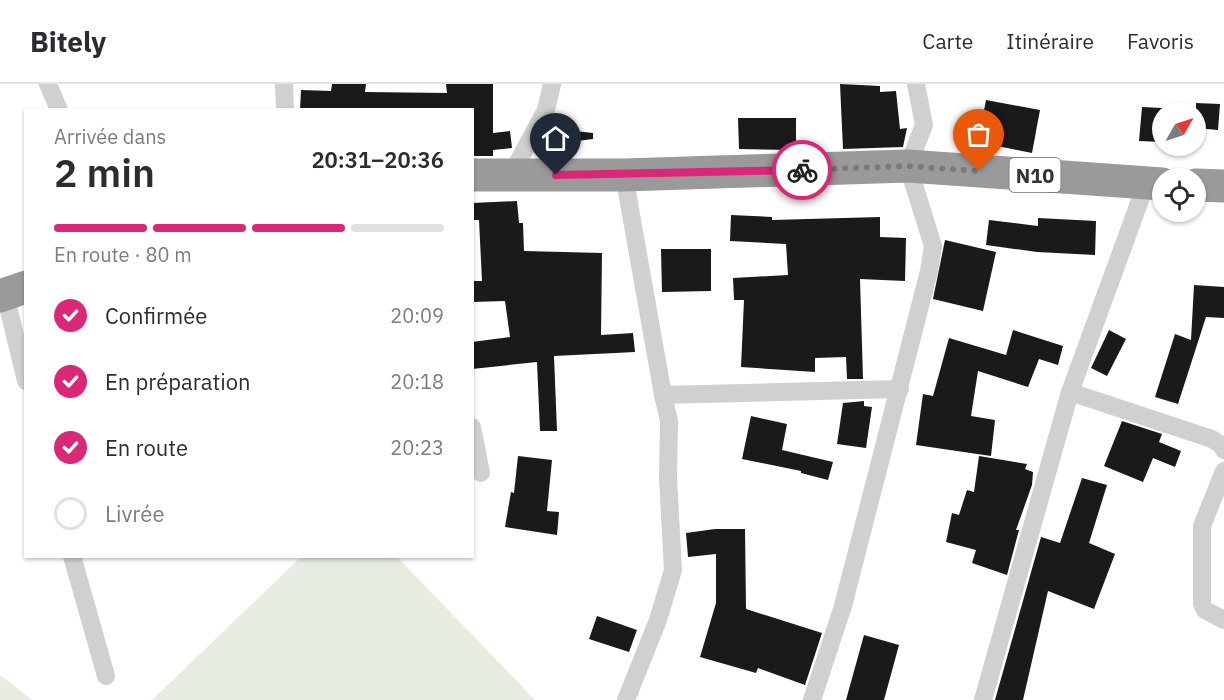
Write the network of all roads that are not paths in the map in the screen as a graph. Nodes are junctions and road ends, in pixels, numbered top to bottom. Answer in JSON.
{"nodes":[{"id":1,"x":48,"y":84,"type":"edge"},
{"id":2,"x":552,"y":84,"type":"edge"},
{"id":3,"x":916,"y":84,"type":"edge"},
{"id":4,"x":286,"y":85,"type":"edge"},
{"id":5,"x":58,"y":108,"type":"edge"},
{"id":6,"x":285,"y":108,"type":"edge"},
{"id":7,"x":908,"y":166,"type":"junction"},
{"id":8,"x":474,"y":175,"type":"edge"},
{"id":9,"x":511,"y":175,"type":"junction"},
{"id":10,"x":624,"y":175,"type":"junction"},
{"id":11,"x":1152,"y":184,"type":"edge"},
{"id":12,"x":1206,"y":185,"type":"edge"},
{"id":13,"x":1224,"y":186,"type":"edge"},
{"id":14,"x":1152,"y":189,"type":"edge"},
{"id":15,"x":10,"y":293,"type":"edge"},
{"id":16,"x":24,"y":370,"type":"edge"},
{"id":17,"x":900,"y":389,"type":"junction"},
{"id":18,"x":1070,"y":392,"type":"junction"},
{"id":19,"x":663,"y":395,"type":"junction"},
{"id":20,"x":474,"y":436,"type":"edge"},
{"id":21,"x":1224,"y":450,"type":"edge"},
{"id":22,"x":1224,"y":471,"type":"edge"},
{"id":23,"x":481,"y":473,"type":"dead end"},
{"id":24,"x":73,"y":558,"type":"edge"},
{"id":25,"x":1224,"y":620,"type":"edge"},
{"id":26,"x":106,"y":676,"type":"dead end"},
{"id":27,"x":626,"y":700,"type":"edge"},
{"id":28,"x":812,"y":700,"type":"edge"},
{"id":29,"x":982,"y":700,"type":"edge"}],
"edges":[{"from":1,"to":5,"type":"street"},
{"from":2,"to":9,"type":"street"},
{"from":3,"to":7,"type":"street"},
{"from":4,"to":6,"type":"street"},
{"from":7,"to":10,"type":"highway","number":"N10"},
{"from":7,"to":11,"type":"highway","number":"N10"},
{"from":7,"to":17,"type":"street"},
{"from":8,"to":9,"type":"highway","number":"N10"},
{"from":9,"to":10,"type":"highway","number":"N10"},
{"from":10,"to":19,"type":"street"},
{"from":12,"to":13,"type":"highway"},
{"from":14,"to":18,"type":"street"},
{"from":15,"to":16,"type":"street"},
{"from":17,"to":19,"type":"street"},
{"from":17,"to":28,"type":"street"},
{"from":18,"to":21,"type":"street"},
{"from":18,"to":29,"type":"street"},
{"from":19,"to":27,"type":"street"},
{"from":20,"to":23,"type":"street"},
{"from":22,"to":25,"type":"street"},
{"from":24,"to":26,"type":"street"}]}
